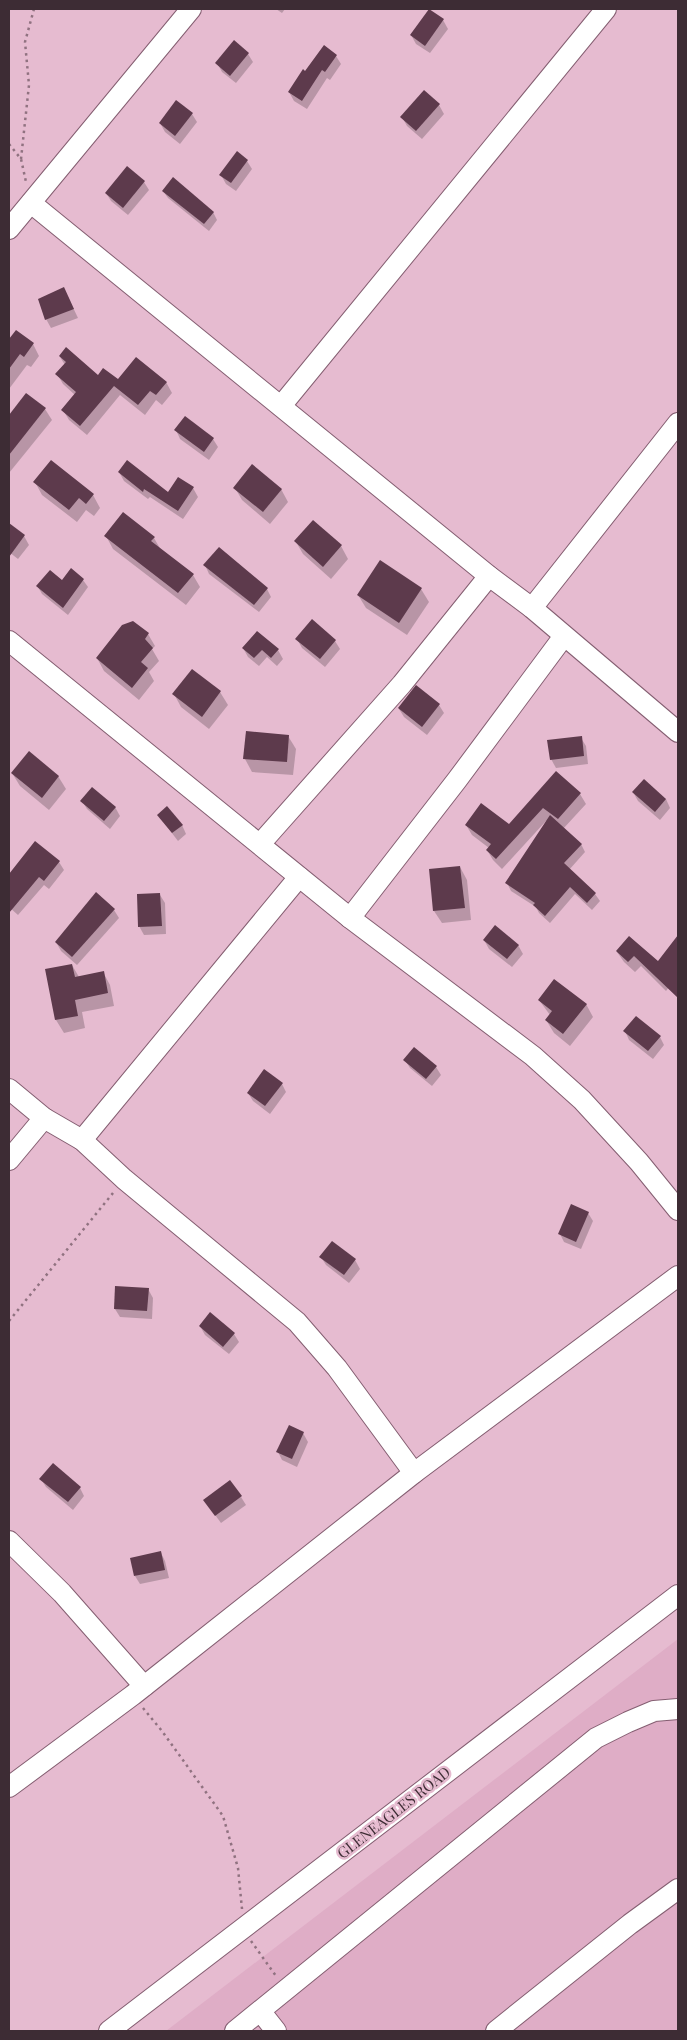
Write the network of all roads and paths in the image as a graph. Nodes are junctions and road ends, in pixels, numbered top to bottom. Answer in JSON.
{"nodes":[{"id":1,"x":34,"y":9,"type":"edge"},
{"id":2,"x":191,"y":9,"type":"edge"},
{"id":3,"x":606,"y":9,"type":"edge"},
{"id":4,"x":9,"y":144,"type":"edge"},
{"id":5,"x":21,"y":159,"type":"junction"},
{"id":6,"x":30,"y":203,"type":"junction"},
{"id":7,"x":9,"y":229,"type":"edge"},
{"id":8,"x":281,"y":406,"type":"junction"},
{"id":9,"x":678,"y":423,"type":"edge"},
{"id":10,"x":489,"y":576,"type":"junction"},
{"id":11,"x":532,"y":608,"type":"junction"},
{"id":12,"x":564,"y":636,"type":"junction"},
{"id":13,"x":9,"y":641,"type":"edge"},
{"id":14,"x":678,"y":732,"type":"edge"},
{"id":15,"x":260,"y":844,"type":"junction"},
{"id":16,"x":299,"y":877,"type":"junction"},
{"id":17,"x":350,"y":918,"type":"junction"},
{"id":18,"x":9,"y":1088,"type":"edge"},
{"id":19,"x":44,"y":1118,"type":"junction"},
{"id":20,"x":82,"y":1140,"type":"junction"},
{"id":21,"x":9,"y":1160,"type":"edge"},
{"id":22,"x":124,"y":1179,"type":"junction"},
{"id":23,"x":678,"y":1210,"type":"edge"},
{"id":24,"x":678,"y":1276,"type":"edge"},
{"id":25,"x":9,"y":1321,"type":"edge"},
{"id":26,"x":414,"y":1473,"type":"junction"},
{"id":27,"x":9,"y":1541,"type":"edge"},
{"id":28,"x":678,"y":1595,"type":"edge"},
{"id":29,"x":138,"y":1690,"type":"junction"},
{"id":30,"x":678,"y":1709,"type":"edge"},
{"id":31,"x":9,"y":1787,"type":"edge"},
{"id":32,"x":678,"y":1889,"type":"edge"},
{"id":33,"x":243,"y":1930,"type":"junction"},
{"id":34,"x":286,"y":1991,"type":"junction"},
{"id":35,"x":261,"y":2012,"type":"junction"},
{"id":36,"x":110,"y":2031,"type":"edge"},
{"id":37,"x":235,"y":2031,"type":"edge"},
{"id":38,"x":276,"y":2031,"type":"edge"},
{"id":39,"x":496,"y":2031,"type":"edge"}],
"edges":[{"from":1,"to":5,"type":"path"},
{"from":2,"to":6,"type":"street"},
{"from":3,"to":8,"type":"street"},
{"from":4,"to":5,"type":"path"},
{"from":5,"to":6,"type":"path"},
{"from":6,"to":7,"type":"street"},
{"from":6,"to":8,"type":"street"},
{"from":8,"to":10,"type":"street"},
{"from":9,"to":11,"type":"street"},
{"from":10,"to":11,"type":"street"},
{"from":10,"to":15,"type":"street"},
{"from":11,"to":12,"type":"street"},
{"from":12,"to":14,"type":"street"},
{"from":12,"to":17,"type":"street"},
{"from":13,"to":15,"type":"street"},
{"from":15,"to":16,"type":"street"},
{"from":16,"to":17,"type":"street"},
{"from":16,"to":20,"type":"street"},
{"from":17,"to":23,"type":"street"},
{"from":18,"to":19,"type":"street"},
{"from":19,"to":20,"type":"street"},
{"from":19,"to":21,"type":"street"},
{"from":20,"to":22,"type":"street"},
{"from":22,"to":25,"type":"path"},
{"from":22,"to":26,"type":"street"},
{"from":24,"to":26,"type":"street"},
{"from":26,"to":29,"type":"street"},
{"from":27,"to":29,"type":"street"},
{"from":28,"to":33,"type":"street","name":"GLENEAGLES ROAD"},
{"from":29,"to":31,"type":"street"},
{"from":29,"to":33,"type":"path"},
{"from":30,"to":34,"type":"street"},
{"from":32,"to":39,"type":"street"},
{"from":33,"to":34,"type":"path"},
{"from":33,"to":36,"type":"street","name":"GLENEAGLES ROAD"},
{"from":34,"to":35,"type":"street"},
{"from":35,"to":37,"type":"street"},
{"from":35,"to":38,"type":"street"}]}
